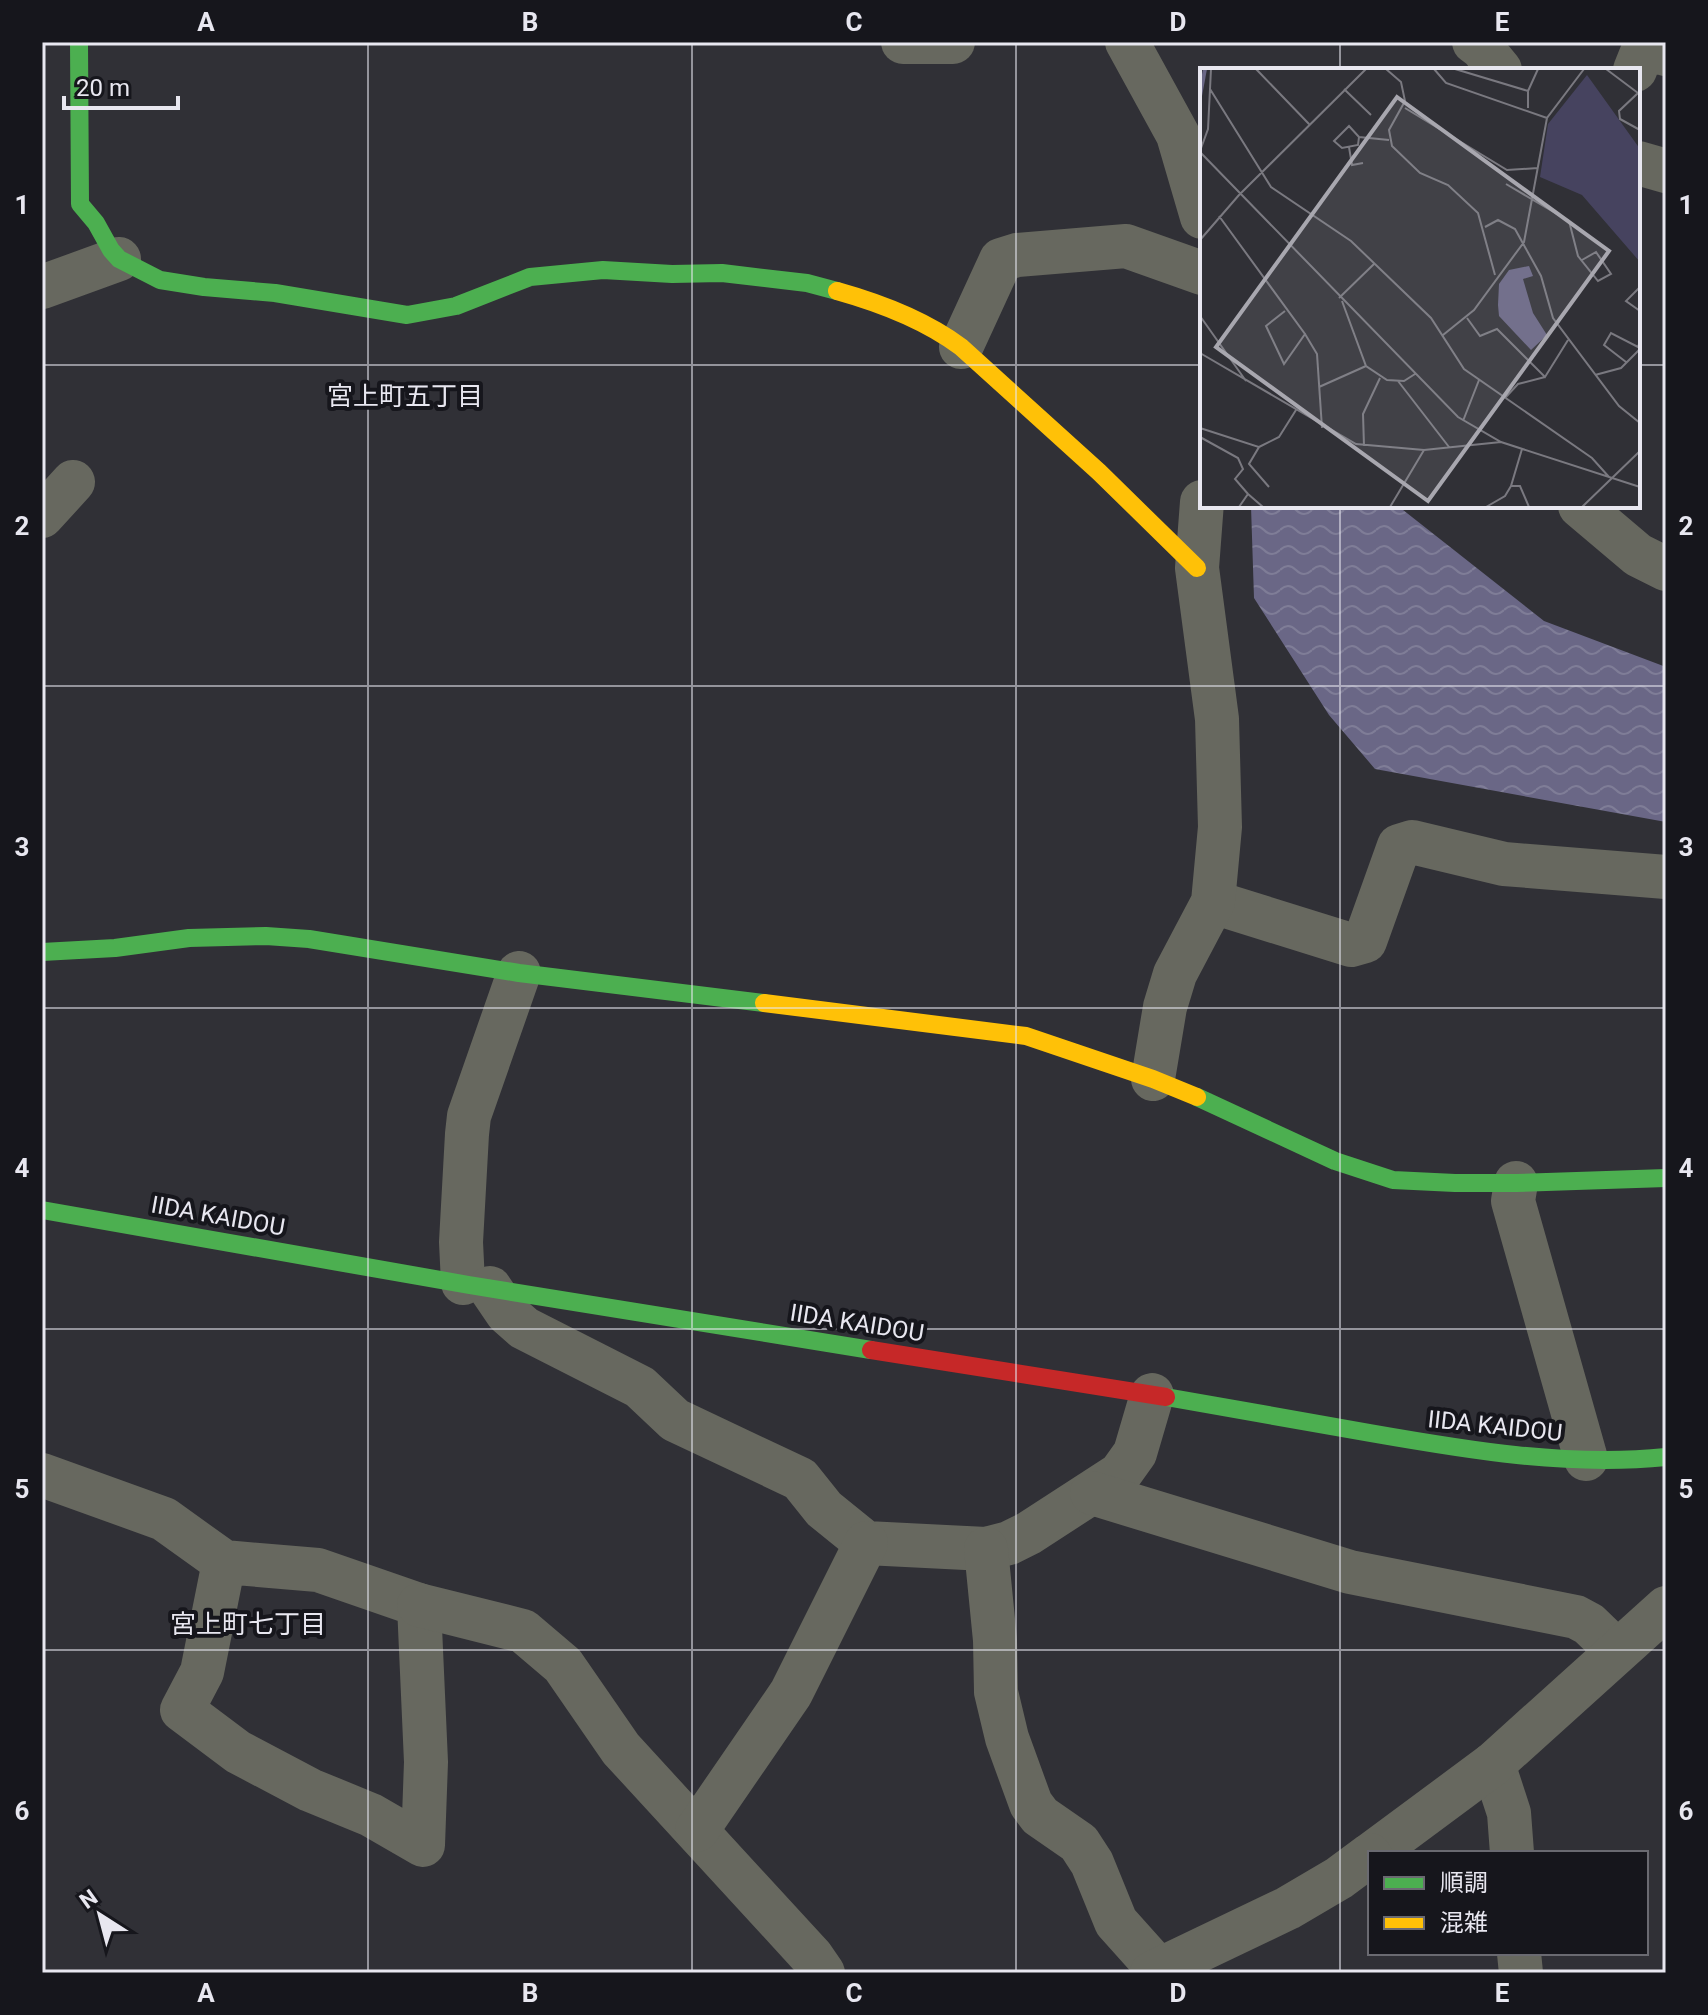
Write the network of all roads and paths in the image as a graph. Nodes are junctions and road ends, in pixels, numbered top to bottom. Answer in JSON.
{"nodes":[{"id":1,"x":79,"y":42,"type":"edge"},
{"id":2,"x":903,"y":42,"type":"edge"},
{"id":3,"x":953,"y":42,"type":"edge"},
{"id":4,"x":1127,"y":42,"type":"edge"},
{"id":5,"x":1474,"y":42,"type":"edge"},
{"id":6,"x":1666,"y":54,"type":"edge"},
{"id":7,"x":1498,"y":68,"type":"edge"},
{"id":8,"x":1636,"y":68,"type":"edge"},
{"id":9,"x":1640,"y":164,"type":"edge"},
{"id":10,"x":1666,"y":171,"type":"edge"},
{"id":11,"x":1200,"y":210,"type":"edge"},
{"id":12,"x":119,"y":259,"type":"junction"},
{"id":13,"x":1200,"y":272,"type":"edge"},
{"id":14,"x":42,"y":287,"type":"edge"},
{"id":15,"x":961,"y":347,"type":"junction"},
{"id":16,"x":73,"y":482,"type":"dead end"},
{"id":17,"x":1202,"y":508,"type":"edge"},
{"id":18,"x":1582,"y":508,"type":"edge"},
{"id":19,"x":42,"y":516,"type":"edge"},
{"id":20,"x":1197,"y":568,"type":"junction"},
{"id":21,"x":1666,"y":569,"type":"edge"},
{"id":22,"x":1666,"y":877,"type":"edge"},
{"id":23,"x":1213,"y":902,"type":"junction"},
{"id":24,"x":42,"y":952,"type":"edge"},
{"id":25,"x":519,"y":973,"type":"junction"},
{"id":26,"x":1153,"y":1079,"type":"junction"},
{"id":27,"x":1666,"y":1178,"type":"edge"},
{"id":28,"x":1516,"y":1183,"type":"junction"},
{"id":29,"x":42,"y":1210,"type":"edge"},
{"id":30,"x":477,"y":1286,"type":"junction"},
{"id":31,"x":1152,"y":1395,"type":"junction"},
{"id":32,"x":1666,"y":1457,"type":"edge"},
{"id":33,"x":1586,"y":1459,"type":"junction"},
{"id":34,"x":42,"y":1475,"type":"edge"},
{"id":35,"x":1092,"y":1493,"type":"junction"},
{"id":36,"x":866,"y":1543,"type":"junction"},
{"id":37,"x":986,"y":1549,"type":"junction"},
{"id":38,"x":224,"y":1562,"type":"junction"},
{"id":39,"x":419,"y":1605,"type":"junction"},
{"id":40,"x":1666,"y":1608,"type":"edge"},
{"id":41,"x":1617,"y":1651,"type":"junction"},
{"id":42,"x":1493,"y":1764,"type":"junction"},
{"id":43,"x":697,"y":1830,"type":"junction"},
{"id":44,"x":1375,"y":1851,"type":"edge"},
{"id":45,"x":1512,"y":1851,"type":"edge"},
{"id":46,"x":1368,"y":1856,"type":"edge"},
{"id":47,"x":1155,"y":1971,"type":"edge"},
{"id":48,"x":823,"y":1973,"type":"edge"}],
"edges":[{"from":1,"to":12,"type":"street"},
{"from":2,"to":3,"type":"street"},
{"from":4,"to":11,"type":"street"},
{"from":5,"to":7,"type":"street"},
{"from":6,"to":8,"type":"street"},
{"from":9,"to":10,"type":"street"},
{"from":12,"to":14,"type":"street"},
{"from":12,"to":15,"type":"street"},
{"from":13,"to":15,"type":"street"},
{"from":15,"to":20,"type":"street"},
{"from":16,"to":19,"type":"street"},
{"from":17,"to":20,"type":"street"},
{"from":18,"to":21,"type":"street"},
{"from":20,"to":23,"type":"street"},
{"from":22,"to":23,"type":"street"},
{"from":23,"to":26,"type":"street"},
{"from":24,"to":25,"type":"street"},
{"from":25,"to":26,"type":"street"},
{"from":25,"to":30,"type":"street"},
{"from":26,"to":28,"type":"street"},
{"from":27,"to":28,"type":"street"},
{"from":28,"to":33,"type":"street"},
{"from":29,"to":30,"type":"street","name":"IIDA KAIDOU"},
{"from":30,"to":31,"type":"street","name":"IIDA KAIDOU"},
{"from":30,"to":36,"type":"street"},
{"from":31,"to":33,"type":"street","name":"IIDA KAIDOU"},
{"from":31,"to":35,"type":"street"},
{"from":32,"to":33,"type":"street","name":"IIDA KAIDOU"},
{"from":34,"to":38,"type":"street"},
{"from":35,"to":37,"type":"street"},
{"from":35,"to":41,"type":"street"},
{"from":36,"to":37,"type":"street"},
{"from":36,"to":43,"type":"street"},
{"from":37,"to":47,"type":"street"},
{"from":38,"to":39,"type":"street"},
{"from":38,"to":39,"type":"street"},
{"from":39,"to":43,"type":"street"},
{"from":40,"to":41,"type":"street"},
{"from":41,"to":42,"type":"street"},
{"from":42,"to":44,"type":"street"},
{"from":42,"to":45,"type":"street"},
{"from":43,"to":48,"type":"street"},
{"from":46,"to":47,"type":"street"}]}
